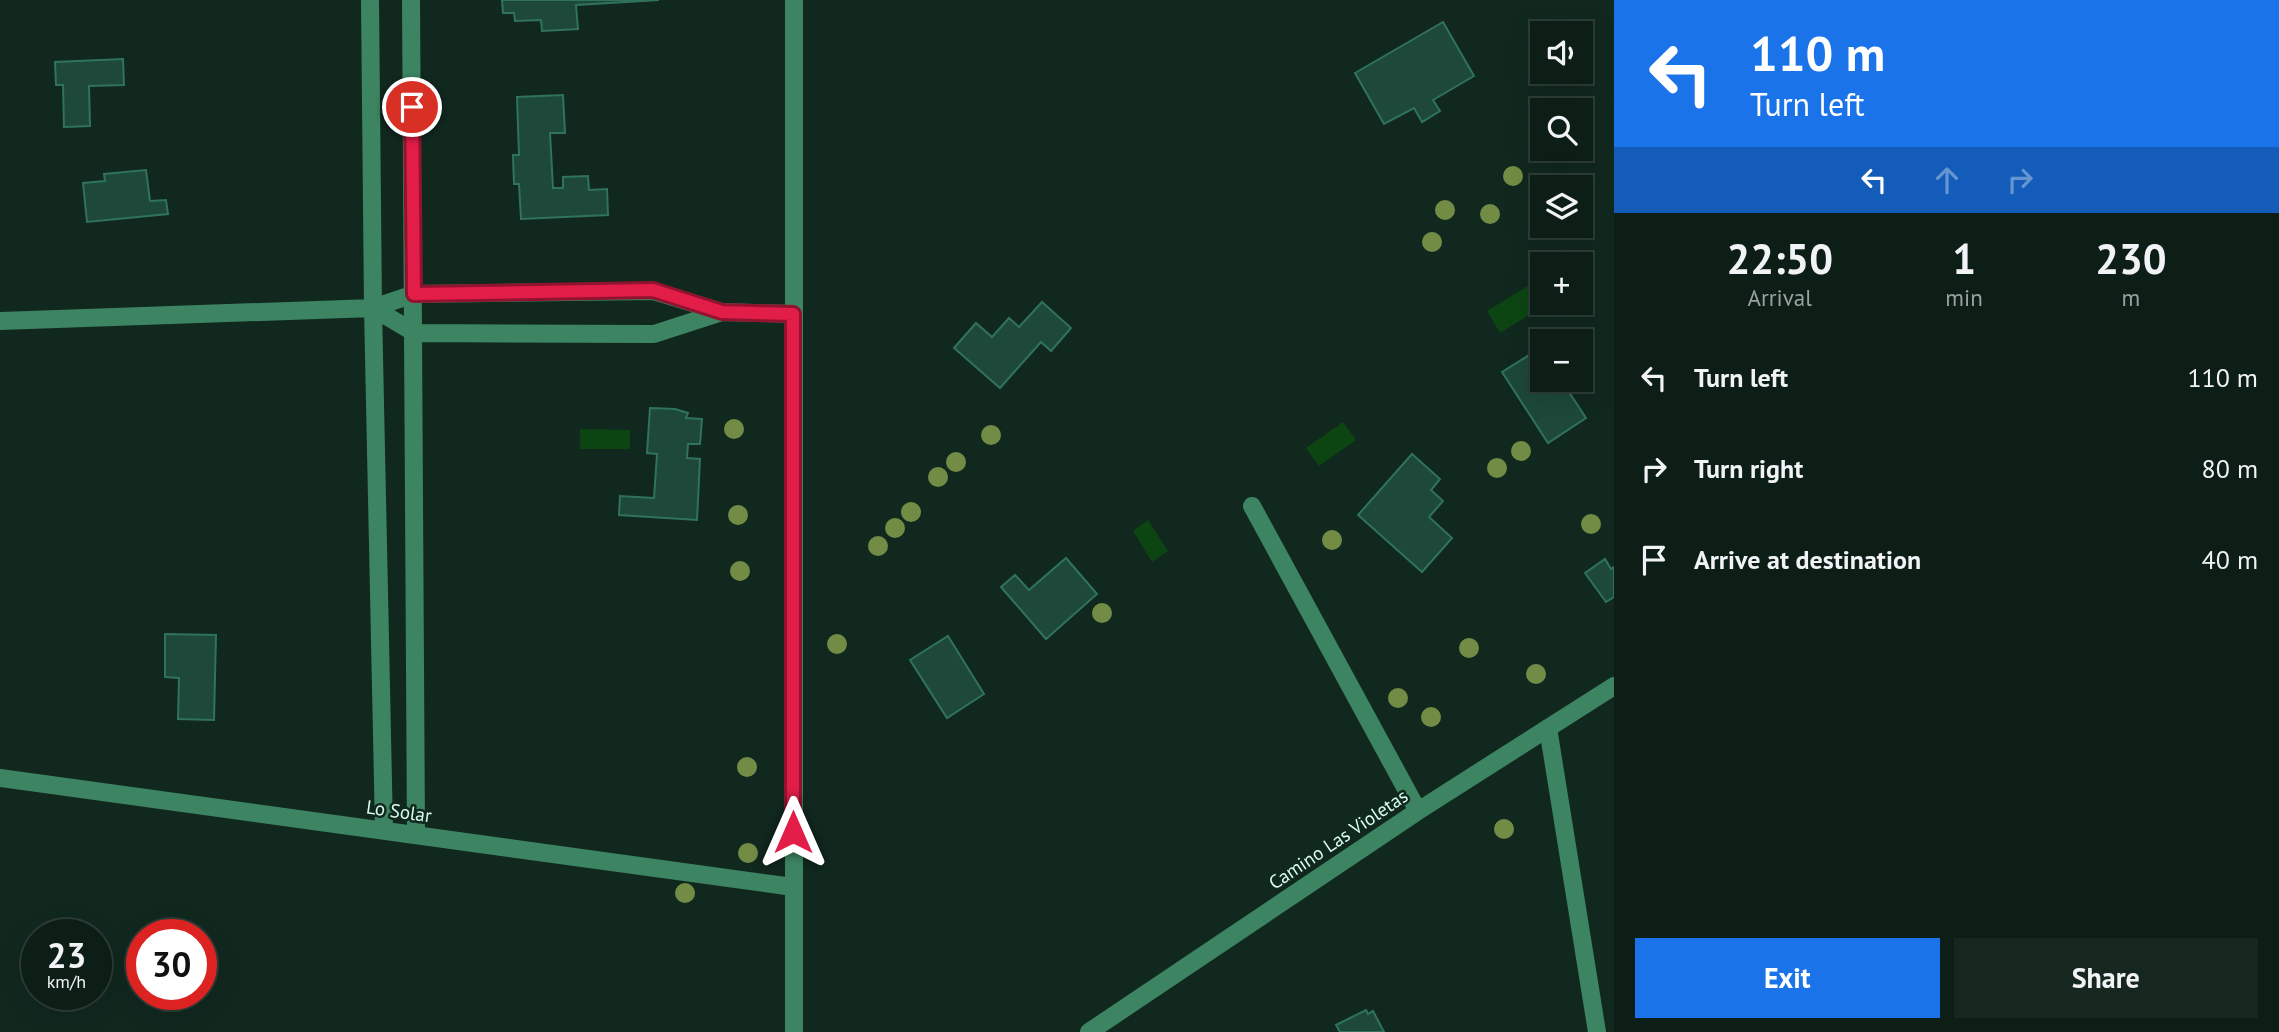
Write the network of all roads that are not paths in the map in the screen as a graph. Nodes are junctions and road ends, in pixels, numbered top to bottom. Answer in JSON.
{"nodes":[{"id":1,"x":370,"y":0,"type":"edge"},
{"id":2,"x":411,"y":0,"type":"edge"},
{"id":3,"x":794,"y":0,"type":"edge"},
{"id":4,"x":414,"y":294,"type":"junction"},
{"id":5,"x":373,"y":307,"type":"junction"},
{"id":6,"x":722,"y":312,"type":"junction"},
{"id":7,"x":793,"y":314,"type":"junction"},
{"id":8,"x":0,"y":320,"type":"edge"},
{"id":9,"x":415,"y":333,"type":"junction"},
{"id":10,"x":1252,"y":506,"type":"dead end"},
{"id":11,"x":1614,"y":686,"type":"edge"},
{"id":12,"x":1548,"y":729,"type":"junction"},
{"id":13,"x":0,"y":778,"type":"edge"},
{"id":14,"x":1418,"y":811,"type":"junction"},
{"id":15,"x":384,"y":830,"type":"junction"},
{"id":16,"x":416,"y":834,"type":"junction"},
{"id":17,"x":793,"y":887,"type":"junction"},
{"id":18,"x":794,"y":1032,"type":"edge"},
{"id":19,"x":1089,"y":1032,"type":"edge"},
{"id":20,"x":1597,"y":1032,"type":"edge"}],
"edges":[{"from":1,"to":5,"type":"street"},
{"from":2,"to":4,"type":"street"},
{"from":3,"to":7,"type":"street"},
{"from":4,"to":5,"type":"street"},
{"from":4,"to":6,"type":"street"},
{"from":4,"to":9,"type":"street"},
{"from":5,"to":8,"type":"street"},
{"from":5,"to":9,"type":"street"},
{"from":5,"to":15,"type":"street"},
{"from":6,"to":7,"type":"street"},
{"from":6,"to":9,"type":"street"},
{"from":7,"to":17,"type":"street"},
{"from":9,"to":16,"type":"street"},
{"from":10,"to":14,"type":"street"},
{"from":11,"to":12,"type":"street","name":"Camino Las Violetas"},
{"from":12,"to":14,"type":"street","name":"Camino Las Violetas"},
{"from":12,"to":20,"type":"street"},
{"from":13,"to":15,"type":"street","name":"Lo Solar"},
{"from":14,"to":19,"type":"street","name":"Camino Las Violetas"},
{"from":15,"to":16,"type":"street","name":"Lo Solar"},
{"from":16,"to":17,"type":"street","name":"Lo Solar"},
{"from":17,"to":18,"type":"street"}]}
